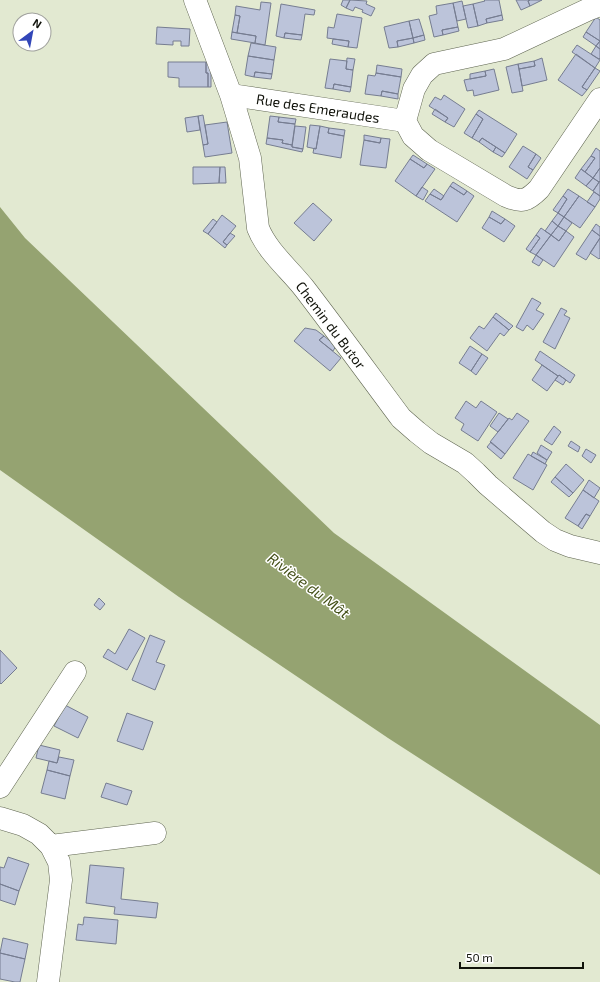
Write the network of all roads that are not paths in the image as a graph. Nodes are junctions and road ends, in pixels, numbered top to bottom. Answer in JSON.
{"nodes":[{"id":1,"x":195,"y":0,"type":"edge"},
{"id":2,"x":600,"y":5,"type":"edge"},
{"id":3,"x":231,"y":95,"type":"junction"},
{"id":4,"x":600,"y":99,"type":"edge"},
{"id":5,"x":405,"y":121,"type":"junction"},
{"id":6,"x":600,"y":553,"type":"edge"},
{"id":7,"x":75,"y":672,"type":"dead end"},
{"id":8,"x":0,"y":787,"type":"edge"},
{"id":9,"x":0,"y":818,"type":"edge"},
{"id":10,"x":155,"y":833,"type":"dead end"},
{"id":11,"x":51,"y":846,"type":"junction"},
{"id":12,"x":48,"y":982,"type":"edge"}],
"edges":[{"from":1,"to":3,"type":"street","name":"Chemin du Butor"},
{"from":2,"to":5,"type":"street"},
{"from":3,"to":5,"type":"street","name":"Rue des Emeraudes"},
{"from":3,"to":6,"type":"street","name":"Chemin du Butor"},
{"from":4,"to":5,"type":"street"},
{"from":7,"to":8,"type":"street"},
{"from":9,"to":11,"type":"street"},
{"from":10,"to":11,"type":"street"},
{"from":11,"to":12,"type":"street"}]}
